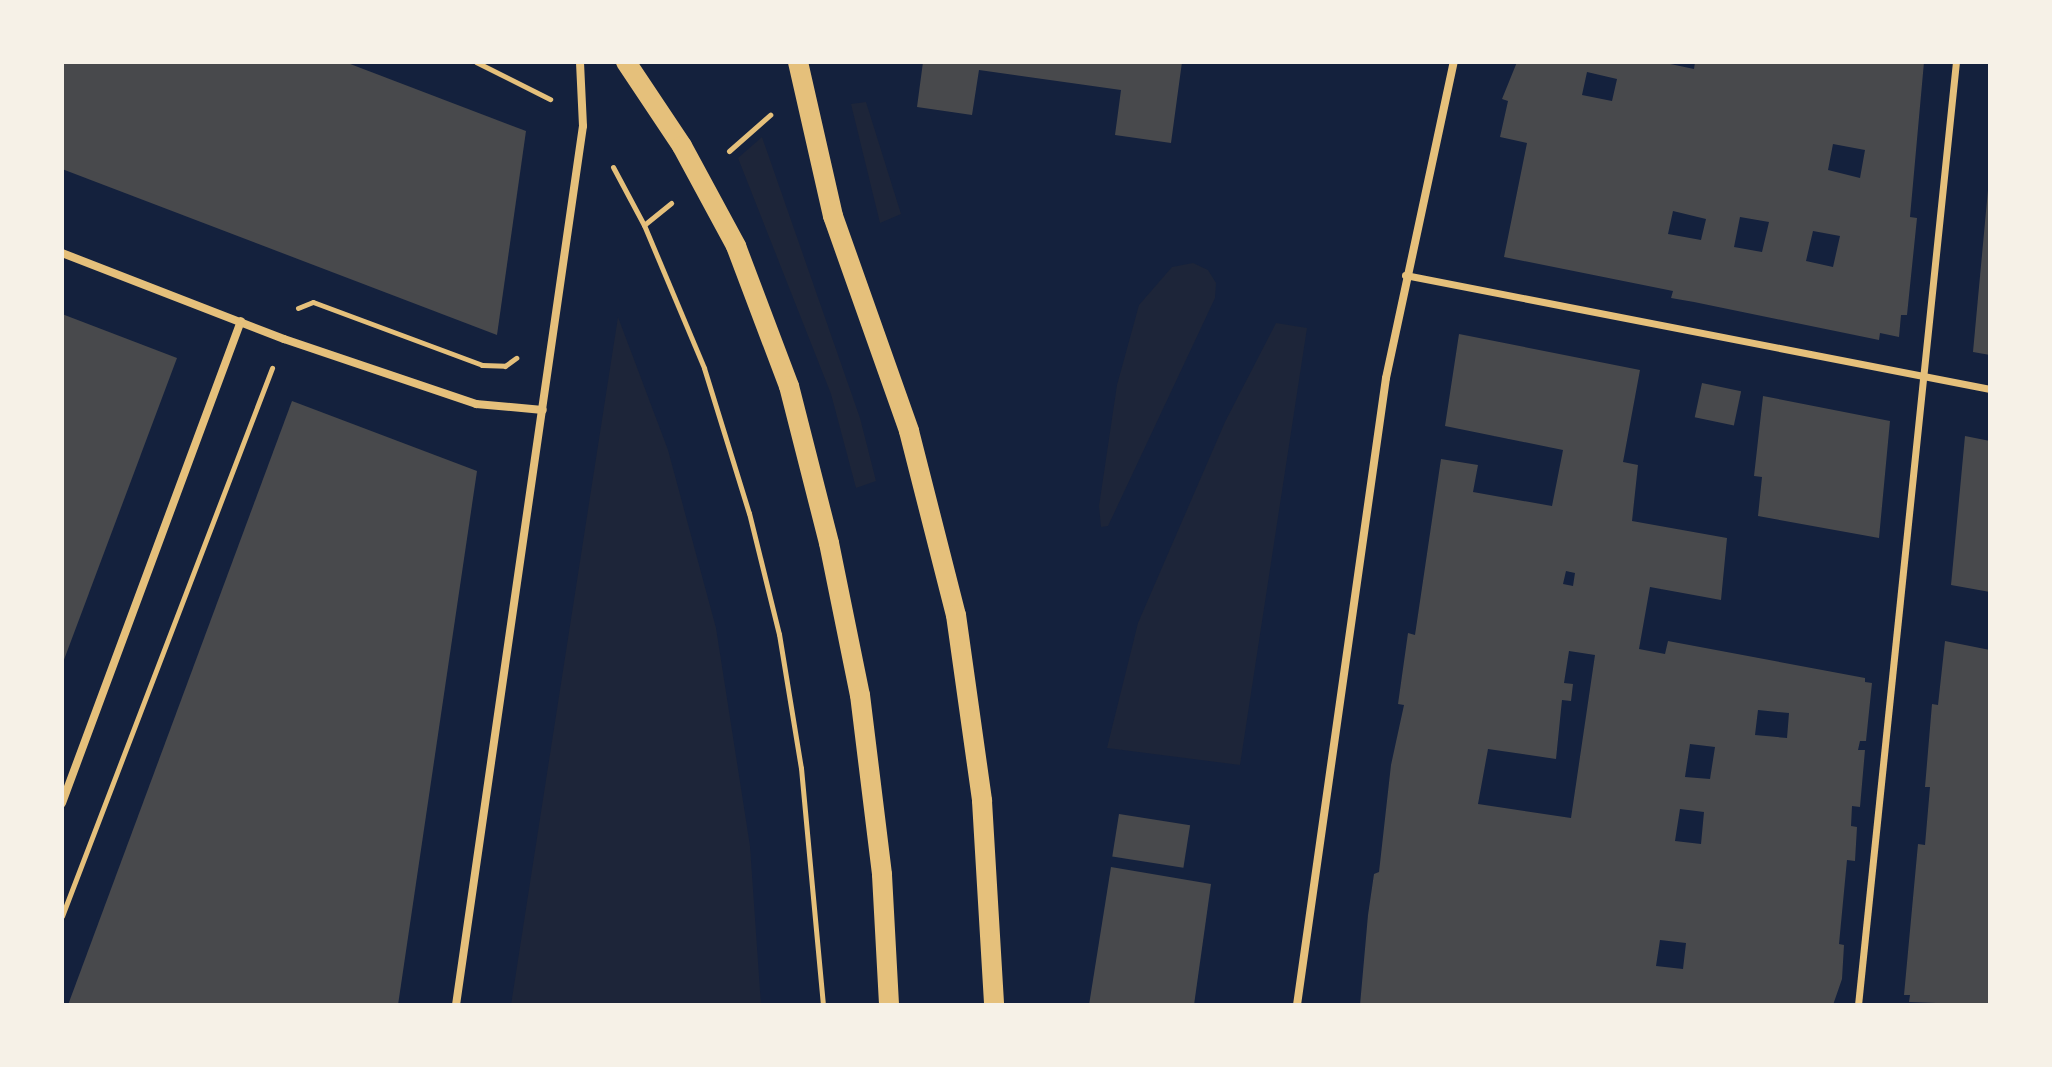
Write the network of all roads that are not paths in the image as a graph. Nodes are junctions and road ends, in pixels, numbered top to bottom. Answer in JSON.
{"nodes":[{"id":1,"x":580,"y":62,"type":"edge"},
{"id":2,"x":626,"y":62,"type":"edge"},
{"id":3,"x":798,"y":62,"type":"edge"},
{"id":4,"x":1454,"y":62,"type":"edge"},
{"id":5,"x":1956,"y":62,"type":"edge"},
{"id":6,"x":62,"y":253,"type":"edge"},
{"id":7,"x":1405,"y":275,"type":"junction"},
{"id":8,"x":241,"y":321,"type":"junction"},
{"id":9,"x":1925,"y":377,"type":"junction"},
{"id":10,"x":1990,"y":389,"type":"edge"},
{"id":11,"x":543,"y":410,"type":"junction"},
{"id":12,"x":62,"y":803,"type":"edge"},
{"id":13,"x":456,"y":1005,"type":"edge"},
{"id":14,"x":889,"y":1005,"type":"edge"},
{"id":15,"x":994,"y":1005,"type":"edge"},
{"id":16,"x":1297,"y":1005,"type":"edge"},
{"id":17,"x":1858,"y":1005,"type":"edge"}],
"edges":[{"from":1,"to":11,"type":"street"},
{"from":2,"to":14,"type":"main road"},
{"from":3,"to":15,"type":"main road"},
{"from":4,"to":7,"type":"street"},
{"from":5,"to":9,"type":"street"},
{"from":6,"to":8,"type":"street"},
{"from":7,"to":9,"type":"street"},
{"from":7,"to":16,"type":"street"},
{"from":8,"to":11,"type":"street"},
{"from":8,"to":12,"type":"street"},
{"from":9,"to":10,"type":"street"},
{"from":9,"to":17,"type":"street"},
{"from":11,"to":13,"type":"street"}]}
